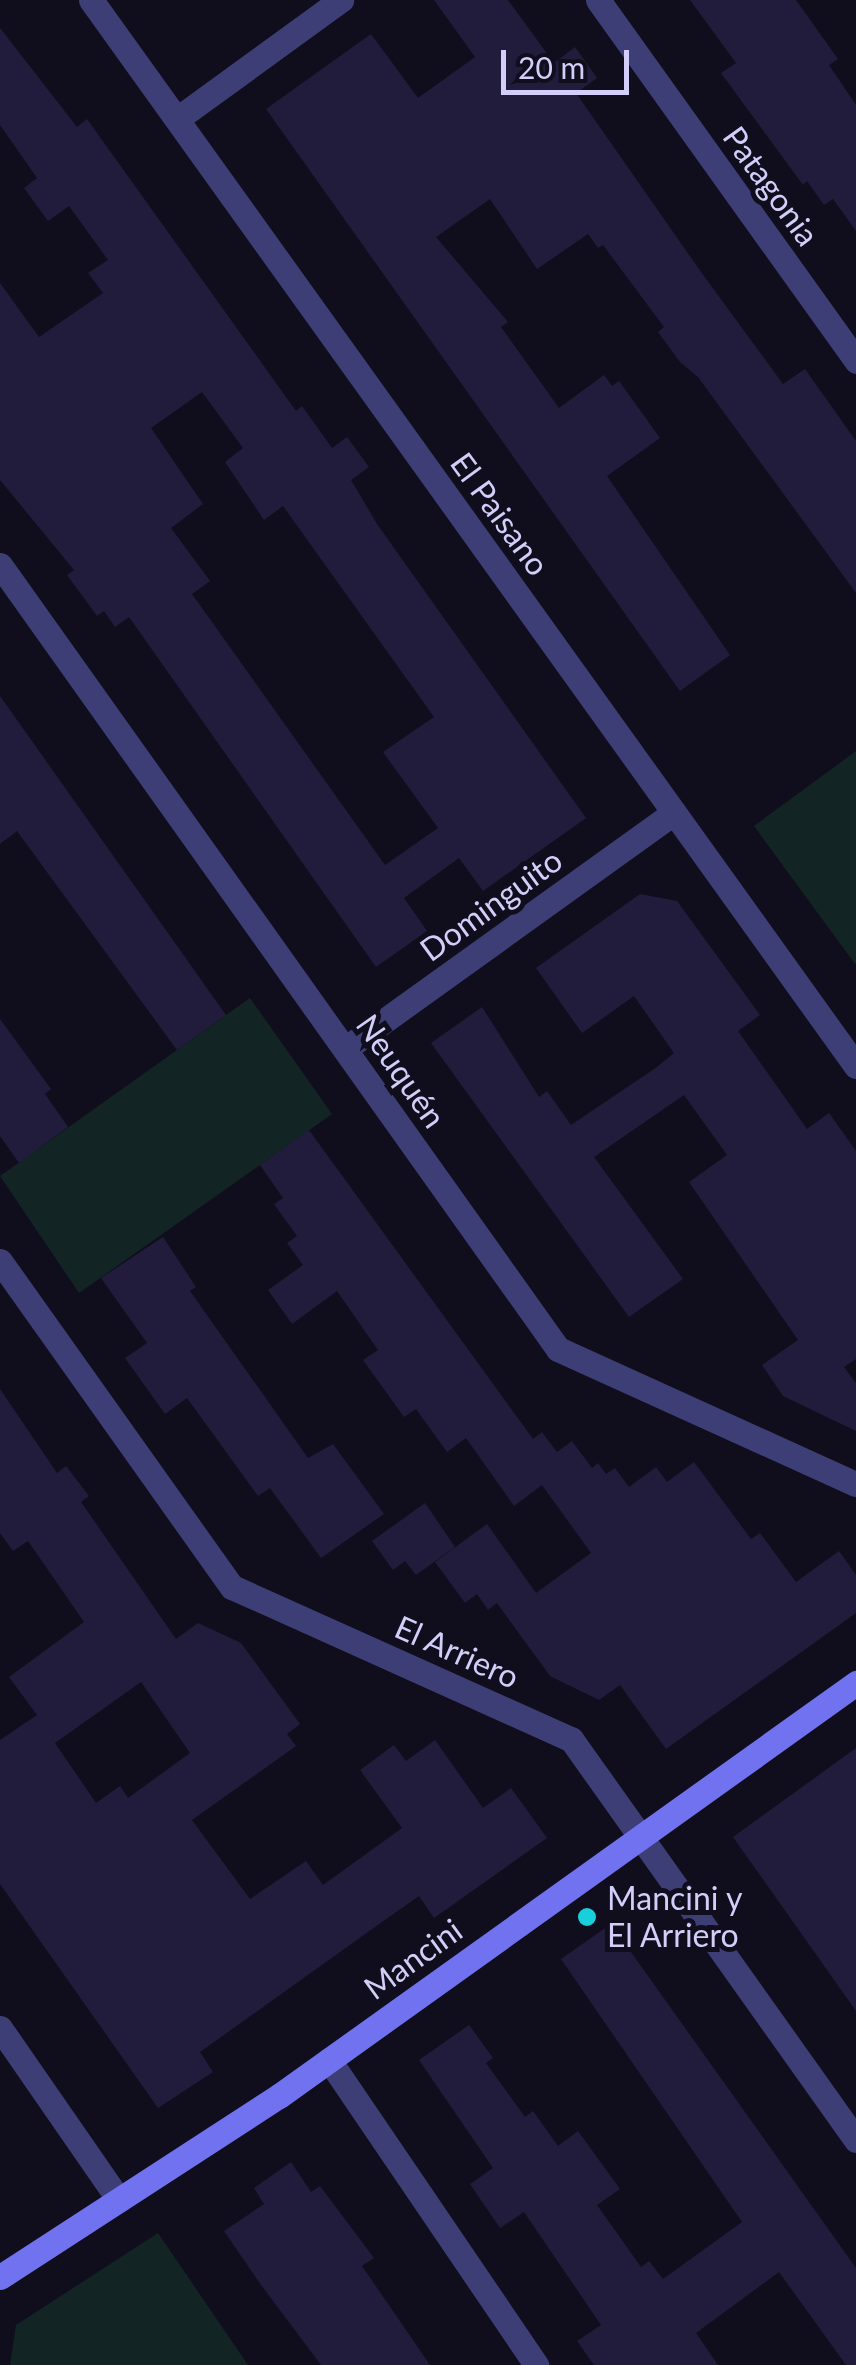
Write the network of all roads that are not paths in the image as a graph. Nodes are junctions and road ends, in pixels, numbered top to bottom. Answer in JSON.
{"nodes":[{"id":1,"x":91,"y":0,"type":"edge"},
{"id":2,"x":341,"y":0,"type":"edge"},
{"id":3,"x":598,"y":0,"type":"edge"},
{"id":4,"x":177,"y":119,"type":"junction"},
{"id":5,"x":856,"y":361,"type":"edge"},
{"id":6,"x":0,"y":566,"type":"edge"},
{"id":7,"x":674,"y":813,"type":"junction"},
{"id":8,"x":345,"y":1049,"type":"junction"},
{"id":9,"x":856,"y":1066,"type":"edge"},
{"id":10,"x":0,"y":1262,"type":"edge"},
{"id":11,"x":856,"y":1484,"type":"edge"},
{"id":12,"x":856,"y":1683,"type":"edge"},
{"id":13,"x":640,"y":1837,"type":"junction"},
{"id":14,"x":0,"y":2028,"type":"edge"},
{"id":15,"x":329,"y":2060,"type":"junction"},
{"id":16,"x":856,"y":2140,"type":"edge"},
{"id":17,"x":120,"y":2200,"type":"junction"},
{"id":18,"x":0,"y":2277,"type":"edge"},
{"id":19,"x":536,"y":2365,"type":"edge"}],
"edges":[{"from":1,"to":4,"type":"street","name":"El Paisano"},
{"from":2,"to":4,"type":"street"},
{"from":3,"to":5,"type":"street","name":"Patagonia"},
{"from":4,"to":7,"type":"street","name":"El Paisano"},
{"from":6,"to":8,"type":"street","name":"Neuquén"},
{"from":7,"to":8,"type":"street","name":"Dominguito"},
{"from":7,"to":9,"type":"street","name":"El Paisano"},
{"from":8,"to":11,"type":"street","name":"Neuquén"},
{"from":10,"to":13,"type":"street","name":"El Arriero"},
{"from":12,"to":13,"type":"street","name":"Mancini"},
{"from":13,"to":15,"type":"street","name":"Mancini"},
{"from":13,"to":16,"type":"street","name":"El Arriero"},
{"from":14,"to":17,"type":"street"},
{"from":15,"to":17,"type":"street","name":"Mancini"},
{"from":15,"to":19,"type":"street"},
{"from":17,"to":18,"type":"street","name":"Mancini"}]}
